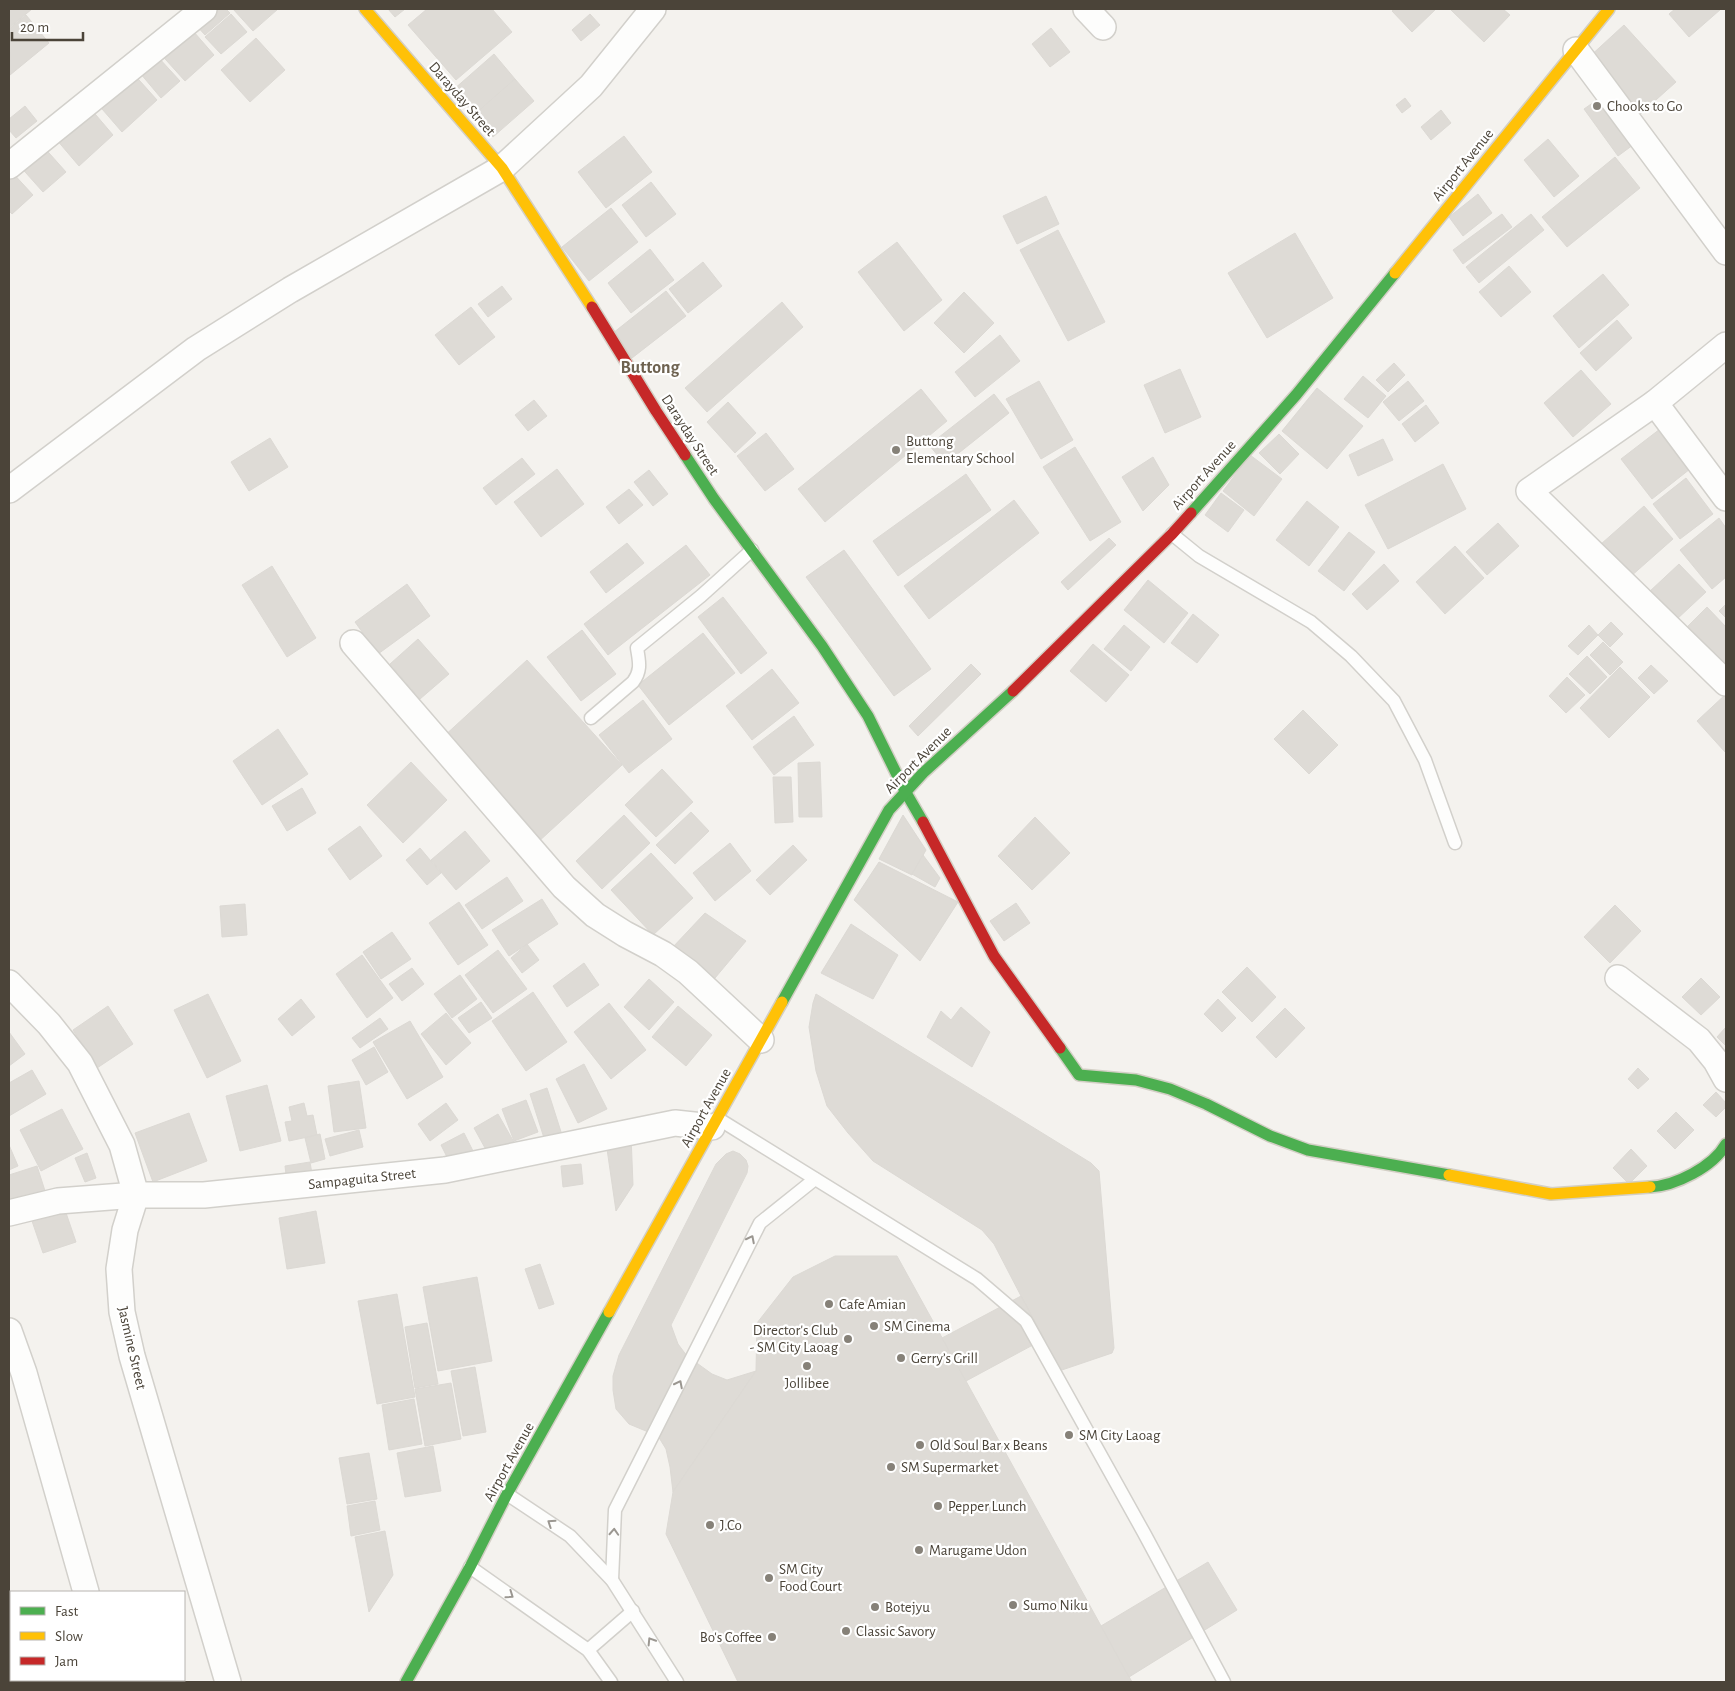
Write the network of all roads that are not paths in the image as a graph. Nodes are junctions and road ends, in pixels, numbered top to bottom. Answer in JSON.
{"nodes":[{"id":1,"x":204,"y":9,"type":"edge"},
{"id":2,"x":365,"y":9,"type":"edge"},
{"id":3,"x":653,"y":9,"type":"edge"},
{"id":4,"x":1608,"y":9,"type":"edge"},
{"id":5,"x":1576,"y":50,"type":"junction"},
{"id":6,"x":9,"y":166,"type":"edge"},
{"id":7,"x":502,"y":168,"type":"junction"},
{"id":8,"x":1726,"y":252,"type":"edge"},
{"id":9,"x":1726,"y":345,"type":"edge"},
{"id":10,"x":1655,"y":403,"type":"junction"},
{"id":11,"x":9,"y":490,"type":"edge"},
{"id":12,"x":1726,"y":498,"type":"edge"},
{"id":13,"x":1172,"y":534,"type":"junction"},
{"id":14,"x":752,"y":550,"type":"junction"},
{"id":15,"x":353,"y":643,"type":"dead end"},
{"id":16,"x":1726,"y":683,"type":"edge"},
{"id":17,"x":591,"y":718,"type":"dead end"},
{"id":18,"x":905,"y":791,"type":"junction"},
{"id":19,"x":1454,"y":843,"type":"dead end"},
{"id":20,"x":1618,"y":978,"type":"dead end"},
{"id":21,"x":9,"y":983,"type":"edge"},
{"id":22,"x":761,"y":1040,"type":"junction"},
{"id":23,"x":1726,"y":1079,"type":"edge"},
{"id":24,"x":714,"y":1123,"type":"junction"},
{"id":25,"x":1726,"y":1144,"type":"edge"},
{"id":26,"x":815,"y":1180,"type":"junction"},
{"id":27,"x":136,"y":1196,"type":"junction"},
{"id":28,"x":9,"y":1213,"type":"edge"},
{"id":29,"x":9,"y":1331,"type":"edge"},
{"id":30,"x":508,"y":1494,"type":"junction"},
{"id":31,"x":470,"y":1567,"type":"junction"},
{"id":32,"x":612,"y":1580,"type":"junction"},
{"id":33,"x":86,"y":1591,"type":"edge"},
{"id":34,"x":633,"y":1611,"type":"junction"},
{"id":35,"x":588,"y":1650,"type":"junction"},
{"id":36,"x":228,"y":1682,"type":"edge"},
{"id":37,"x":406,"y":1682,"type":"edge"},
{"id":38,"x":611,"y":1682,"type":"edge"},
{"id":39,"x":677,"y":1682,"type":"edge"},
{"id":40,"x":1224,"y":1682,"type":"edge"}],
"edges":[{"from":1,"to":6,"type":"street"},
{"from":2,"to":7,"type":"main road","name":"Darayday Street"},
{"from":3,"to":7,"type":"street"},
{"from":4,"to":5,"type":"main road","name":"Airport Avenue"},
{"from":5,"to":8,"type":"street"},
{"from":5,"to":13,"type":"main road","name":"Airport Avenue"},
{"from":7,"to":11,"type":"street"},
{"from":7,"to":14,"type":"main road","name":"Darayday Street"},
{"from":9,"to":10,"type":"street"},
{"from":10,"to":12,"type":"street"},
{"from":10,"to":16,"type":"street"},
{"from":13,"to":18,"type":"main road","name":"Airport Avenue"},
{"from":13,"to":19,"type":"lane"},
{"from":14,"to":17,"type":"lane"},
{"from":14,"to":18,"type":"main road","name":"Darayday Street"},
{"from":15,"to":22,"type":"street"},
{"from":18,"to":22,"type":"main road","name":"Airport Avenue"},
{"from":18,"to":25,"type":"main road","name":"Darayday Street"},
{"from":20,"to":23,"type":"street"},
{"from":21,"to":27,"type":"street"},
{"from":22,"to":24,"type":"main road","name":"Airport Avenue"},
{"from":24,"to":26,"type":"lane"},
{"from":24,"to":27,"type":"street","name":"Sampaguita Street"},
{"from":24,"to":30,"type":"main road","name":"Airport Avenue"},
{"from":32,"to":26,"type":"lane","one_way":true},
{"from":26,"to":40,"type":"lane"},
{"from":27,"to":28,"type":"street","name":"Sampaguita Street"},
{"from":27,"to":36,"type":"street","name":"Jasmine Street"},
{"from":29,"to":33,"type":"street"},
{"from":30,"to":31,"type":"main road","name":"Airport Avenue"},
{"from":32,"to":30,"type":"lane","one_way":true},
{"from":31,"to":35,"type":"lane","one_way":true},
{"from":31,"to":37,"type":"main road","name":"Airport Avenue"},
{"from":32,"to":34,"type":"lane"},
{"from":34,"to":35,"type":"lane"},
{"from":39,"to":34,"type":"lane","one_way":true},
{"from":35,"to":38,"type":"lane"}]}
